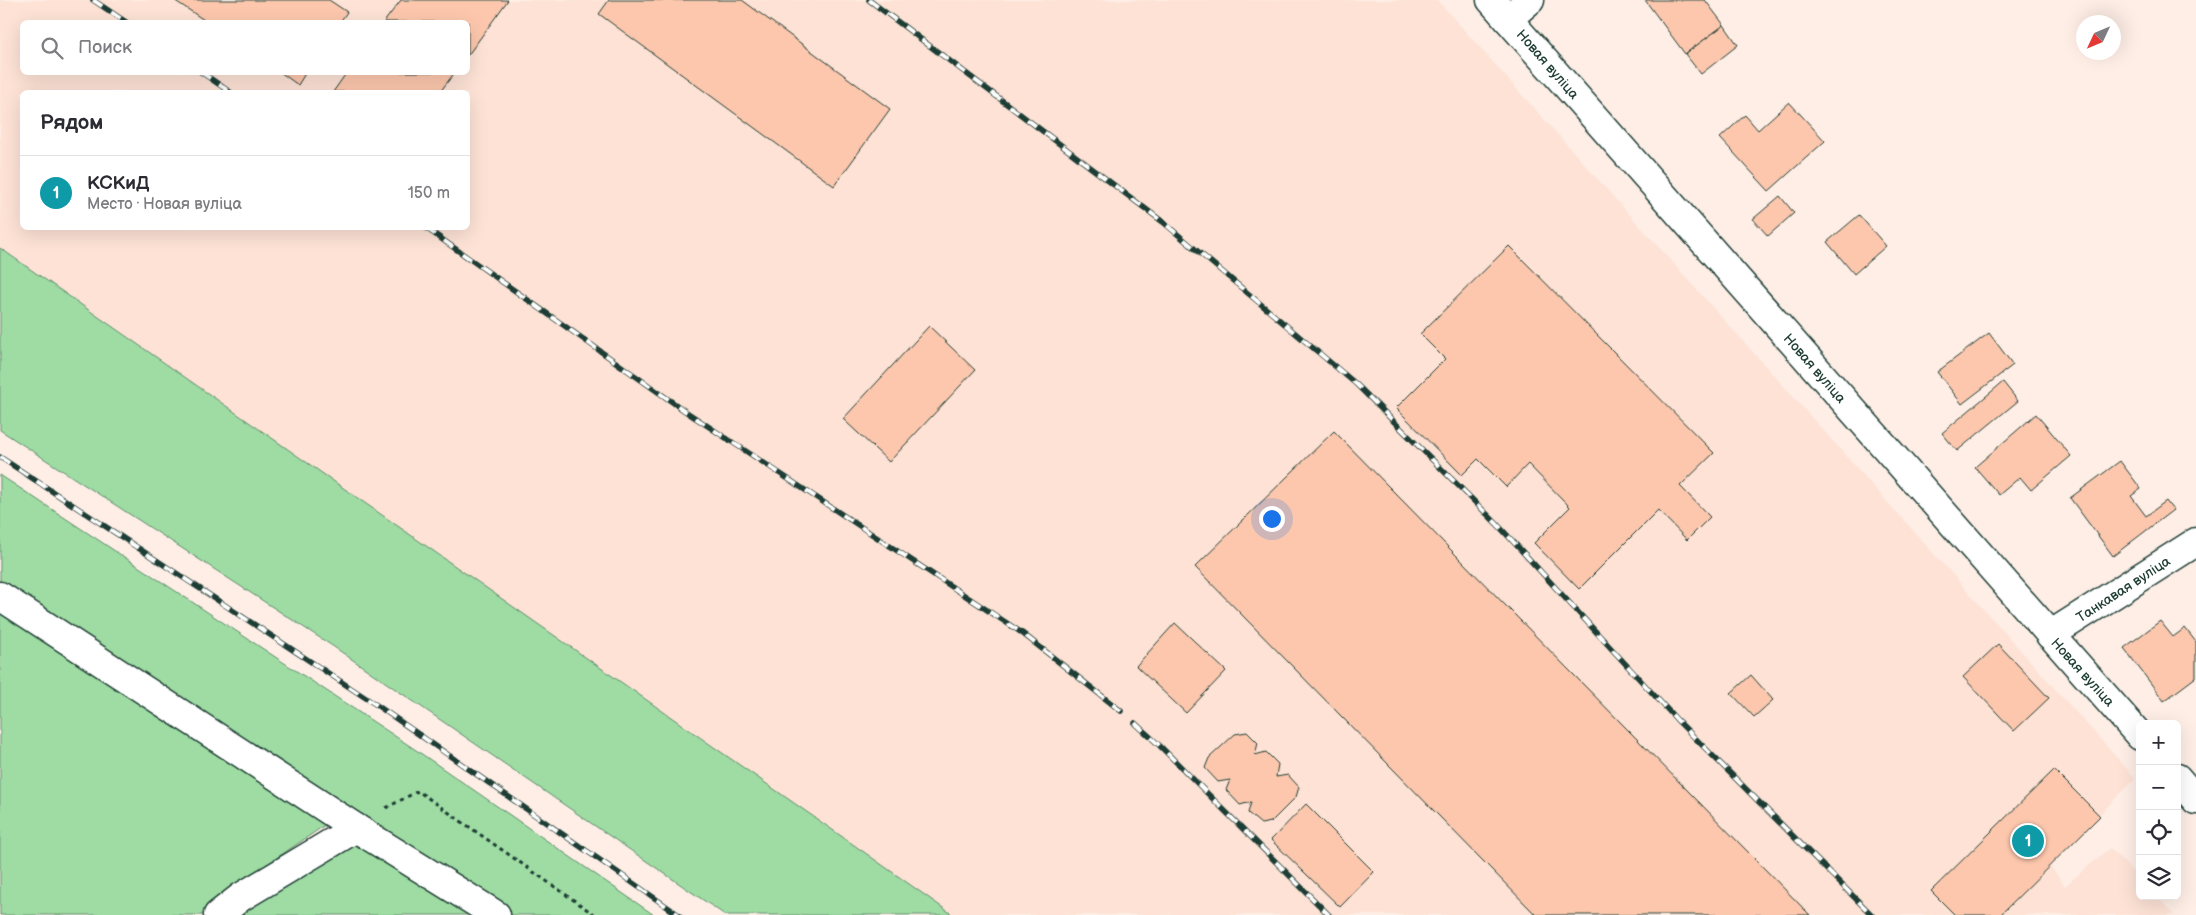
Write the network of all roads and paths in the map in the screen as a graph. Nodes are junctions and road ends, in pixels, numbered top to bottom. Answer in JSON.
{"nodes":[{"id":1,"x":1530,"y":0,"type":"edge"},
{"id":2,"x":1499,"y":9,"type":"edge"},
{"id":3,"x":2196,"y":542,"type":"edge"},
{"id":4,"x":0,"y":596,"type":"edge"},
{"id":5,"x":2050,"y":635,"type":"junction"},
{"id":6,"x":2136,"y":732,"type":"edge"},
{"id":7,"x":2181,"y":783,"type":"edge"},
{"id":8,"x":2196,"y":800,"type":"edge"},
{"id":9,"x":356,"y":828,"type":"junction"},
{"id":10,"x":218,"y":915,"type":"edge"},
{"id":11,"x":496,"y":915,"type":"edge"},
{"id":12,"x":595,"y":915,"type":"edge"}],
"edges":[{"from":1,"to":2,"type":"street"},
{"from":2,"to":5,"type":"street","name":"Новая вуліца"},
{"from":3,"to":5,"type":"street","name":"Танкавая вуліца"},
{"from":4,"to":9,"type":"street"},
{"from":5,"to":6,"type":"street","name":"Новая вуліца"},
{"from":7,"to":8,"type":"street"},
{"from":9,"to":10,"type":"street"},
{"from":9,"to":11,"type":"street"},
{"from":9,"to":12,"type":"path"}]}
